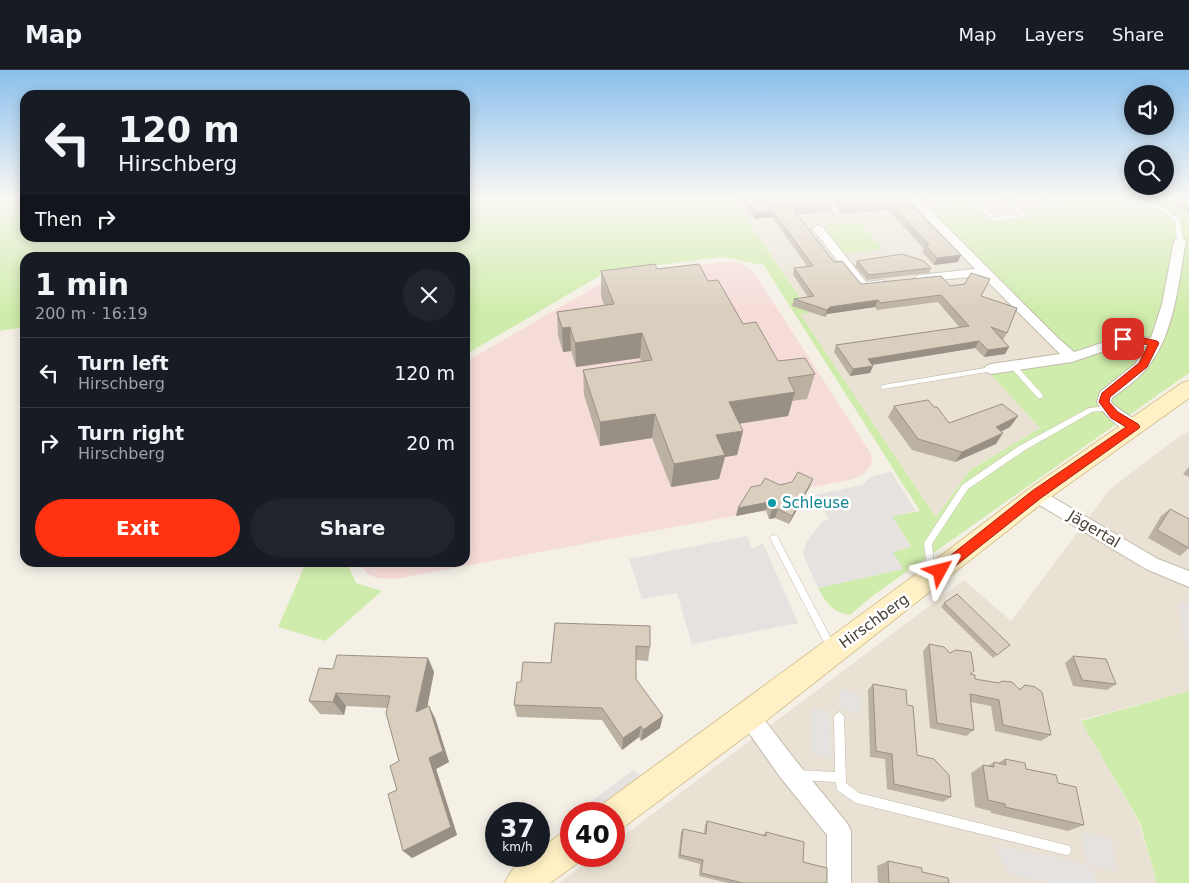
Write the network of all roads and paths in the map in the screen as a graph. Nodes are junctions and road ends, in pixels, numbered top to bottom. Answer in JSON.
{"nodes":[{"id":1,"x":823,"y":235,"type":"edge"},
{"id":2,"x":948,"y":235,"type":"edge"},
{"id":3,"x":1179,"y":235,"type":"edge"},
{"id":4,"x":1180,"y":241,"type":"joint"},
{"id":5,"x":984,"y":272,"type":"junction"},
{"id":6,"x":910,"y":281,"type":"edge"},
{"id":7,"x":891,"y":283,"type":"edge"},
{"id":8,"x":1154,"y":343,"type":"junction"},
{"id":9,"x":1072,"y":357,"type":"junction"},
{"id":10,"x":1013,"y":366,"type":"junction"},
{"id":11,"x":991,"y":369,"type":"joint"},
{"id":12,"x":883,"y":387,"type":"dead end"},
{"id":13,"x":1189,"y":388,"type":"edge"},
{"id":14,"x":1040,"y":396,"type":"dead end"},
{"id":15,"x":1108,"y":408,"type":"junction"},
{"id":16,"x":1134,"y":427,"type":"junction"},
{"id":17,"x":1036,"y":495,"type":"junction"},
{"id":18,"x":774,"y":538,"type":"dead end"},
{"id":19,"x":931,"y":578,"type":"junction"},
{"id":20,"x":1189,"y":580,"type":"edge"},
{"id":21,"x":833,"y":651,"type":"junction"},
{"id":22,"x":750,"y":716,"type":"junction"},
{"id":23,"x":839,"y":717,"type":"dead end"},
{"id":24,"x":793,"y":775,"type":"junction"},
{"id":25,"x":841,"y":777,"type":"junction"},
{"id":26,"x":625,"y":807,"type":"edge"},
{"id":27,"x":1066,"y":850,"type":"dead end"},
{"id":28,"x":560,"y":855,"type":"edge"},
{"id":29,"x":522,"y":883,"type":"edge"},
{"id":30,"x":838,"y":883,"type":"edge"}],
"edges":[{"from":1,"to":7,"type":"street"},
{"from":2,"to":5,"type":"street"},
{"from":3,"to":4,"type":"lane"},
{"from":4,"to":8,"type":"street"},
{"from":5,"to":6,"type":"street"},
{"from":5,"to":9,"type":"street"},
{"from":8,"to":9,"type":"street"},
{"from":8,"to":15,"type":"street"},
{"from":9,"to":10,"type":"street"},
{"from":10,"to":11,"type":"street"},
{"from":10,"to":14,"type":"lane"},
{"from":11,"to":12,"type":"lane"},
{"from":13,"to":16,"type":"street","name":"Hirschberg"},
{"from":15,"to":16,"type":"street"},
{"from":15,"to":19,"type":"lane"},
{"from":16,"to":17,"type":"street","name":"Hirschberg"},
{"from":17,"to":19,"type":"street","name":"Hirschberg"},
{"from":17,"to":20,"type":"street","name":"Jägertal"},
{"from":18,"to":21,"type":"lane"},
{"from":19,"to":21,"type":"street","name":"Hirschberg"},
{"from":21,"to":22,"type":"street","name":"Hirschberg"},
{"from":22,"to":24,"type":"street"},
{"from":22,"to":26,"type":"street","name":"Hirschberg"},
{"from":23,"to":25,"type":"lane"},
{"from":24,"to":25,"type":"lane"},
{"from":24,"to":30,"type":"street"},
{"from":25,"to":27,"type":"lane"},
{"from":28,"to":29,"type":"street"}]}
